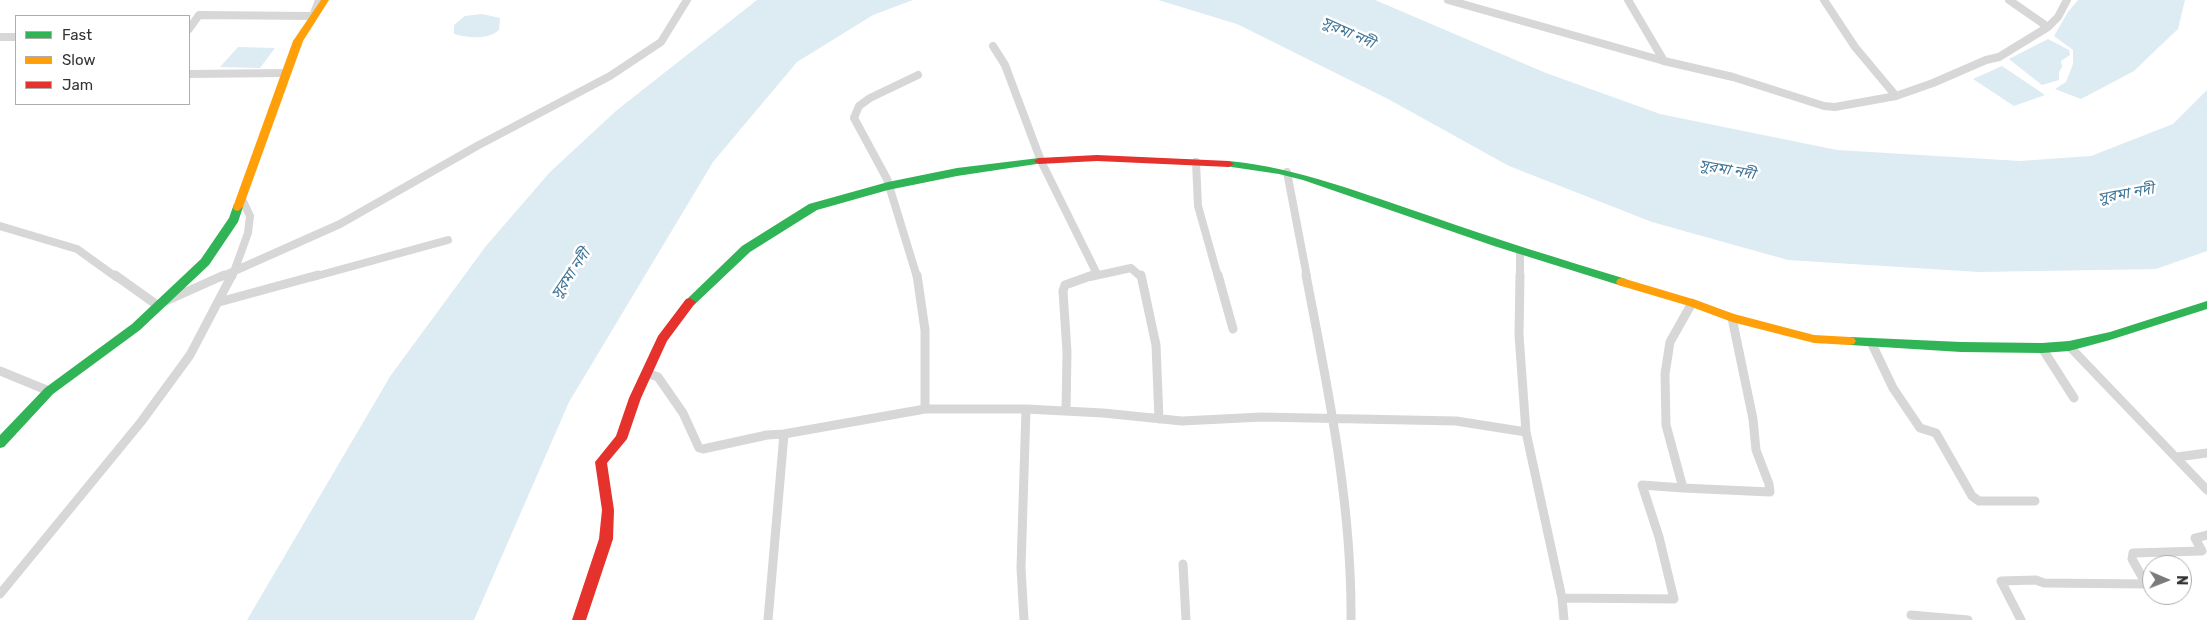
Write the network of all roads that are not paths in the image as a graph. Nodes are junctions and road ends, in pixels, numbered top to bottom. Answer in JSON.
{"nodes":[{"id":1,"x":319,"y":0,"type":"edge"},
{"id":2,"x":325,"y":0,"type":"edge"},
{"id":3,"x":687,"y":0,"type":"edge"},
{"id":4,"x":1448,"y":0,"type":"edge"},
{"id":5,"x":1628,"y":0,"type":"edge"},
{"id":6,"x":1824,"y":0,"type":"edge"},
{"id":7,"x":2009,"y":0,"type":"edge"},
{"id":8,"x":2067,"y":0,"type":"edge"},
{"id":9,"x":313,"y":16,"type":"junction"},
{"id":10,"x":2048,"y":27,"type":"junction"},
{"id":11,"x":190,"y":28,"type":"edge"},
{"id":12,"x":0,"y":37,"type":"edge"},
{"id":13,"x":15,"y":37,"type":"edge"},
{"id":14,"x":993,"y":46,"type":"dead end"},
{"id":15,"x":1664,"y":61,"type":"junction"},
{"id":16,"x":286,"y":73,"type":"junction"},
{"id":17,"x":190,"y":74,"type":"edge"},
{"id":18,"x":918,"y":75,"type":"dead end"},
{"id":19,"x":1896,"y":96,"type":"junction"},
{"id":20,"x":1040,"y":161,"type":"junction"},
{"id":21,"x":1196,"y":162,"type":"junction"},
{"id":22,"x":1287,"y":172,"type":"junction"},
{"id":23,"x":888,"y":186,"type":"junction"},
{"id":24,"x":242,"y":199,"type":"junction"},
{"id":25,"x":0,"y":226,"type":"edge"},
{"id":26,"x":448,"y":240,"type":"dead end"},
{"id":27,"x":1520,"y":252,"type":"junction"},
{"id":28,"x":234,"y":272,"type":"junction"},
{"id":29,"x":1097,"y":274,"type":"junction"},
{"id":30,"x":219,"y":302,"type":"junction"},
{"id":31,"x":1692,"y":303,"type":"junction"},
{"id":32,"x":158,"y":305,"type":"junction"},
{"id":33,"x":2207,"y":305,"type":"edge"},
{"id":34,"x":1732,"y":318,"type":"junction"},
{"id":35,"x":1233,"y":329,"type":"dead end"},
{"id":36,"x":1871,"y":342,"type":"junction"},
{"id":37,"x":2069,"y":346,"type":"junction"},
{"id":38,"x":2042,"y":348,"type":"junction"},
{"id":39,"x":0,"y":371,"type":"edge"},
{"id":40,"x":647,"y":373,"type":"junction"},
{"id":41,"x":49,"y":391,"type":"junction"},
{"id":42,"x":2074,"y":398,"type":"dead end"},
{"id":43,"x":925,"y":409,"type":"junction"},
{"id":44,"x":1026,"y":409,"type":"junction"},
{"id":45,"x":1066,"y":411,"type":"junction"},
{"id":46,"x":1334,"y":418,"type":"junction"},
{"id":47,"x":1159,"y":419,"type":"junction"},
{"id":48,"x":1526,"y":432,"type":"junction"},
{"id":49,"x":784,"y":434,"type":"junction"},
{"id":50,"x":0,"y":443,"type":"edge"},
{"id":51,"x":2207,"y":453,"type":"edge"},
{"id":52,"x":2177,"y":457,"type":"junction"},
{"id":53,"x":1683,"y":488,"type":"junction"},
{"id":54,"x":2207,"y":490,"type":"edge"},
{"id":55,"x":2035,"y":501,"type":"dead end"},
{"id":56,"x":2207,"y":535,"type":"edge"},
{"id":57,"x":1183,"y":564,"type":"dead end"},
{"id":58,"x":0,"y":594,"type":"edge"},
{"id":59,"x":1562,"y":598,"type":"junction"},
{"id":60,"x":1911,"y":615,"type":"dead end"},
{"id":61,"x":578,"y":620,"type":"edge"},
{"id":62,"x":768,"y":620,"type":"edge"},
{"id":63,"x":1024,"y":620,"type":"edge"},
{"id":64,"x":1186,"y":620,"type":"edge"},
{"id":65,"x":1351,"y":620,"type":"edge"},
{"id":66,"x":1564,"y":620,"type":"edge"},
{"id":67,"x":1968,"y":620,"type":"edge"},
{"id":68,"x":2021,"y":620,"type":"edge"}],
"edges":[{"from":1,"to":9,"type":"street"},
{"from":2,"to":9,"type":"street"},
{"from":3,"to":28,"type":"street"},
{"from":4,"to":15,"type":"street"},
{"from":5,"to":15,"type":"street"},
{"from":6,"to":19,"type":"street"},
{"from":7,"to":10,"type":"street"},
{"from":8,"to":10,"type":"street"},
{"from":9,"to":11,"type":"street"},
{"from":9,"to":16,"type":"street"},
{"from":10,"to":19,"type":"street"},
{"from":12,"to":13,"type":"street"},
{"from":14,"to":20,"type":"street"},
{"from":15,"to":19,"type":"street"},
{"from":16,"to":17,"type":"street"},
{"from":16,"to":24,"type":"street"},
{"from":18,"to":23,"type":"street"},
{"from":20,"to":21,"type":"street"},
{"from":20,"to":23,"type":"street"},
{"from":20,"to":29,"type":"street"},
{"from":21,"to":22,"type":"street"},
{"from":21,"to":35,"type":"street"},
{"from":22,"to":27,"type":"street"},
{"from":22,"to":46,"type":"street"},
{"from":23,"to":40,"type":"street"},
{"from":23,"to":43,"type":"street"},
{"from":24,"to":28,"type":"street"},
{"from":24,"to":32,"type":"street"},
{"from":25,"to":32,"type":"street"},
{"from":26,"to":30,"type":"street"},
{"from":27,"to":31,"type":"street"},
{"from":27,"to":48,"type":"street"},
{"from":28,"to":30,"type":"street"},
{"from":28,"to":32,"type":"street"},
{"from":29,"to":45,"type":"street"},
{"from":29,"to":47,"type":"street"},
{"from":30,"to":58,"type":"street"},
{"from":31,"to":34,"type":"street"},
{"from":31,"to":53,"type":"street"},
{"from":32,"to":41,"type":"street"},
{"from":33,"to":37,"type":"street"},
{"from":34,"to":36,"type":"street"},
{"from":34,"to":53,"type":"street"},
{"from":36,"to":38,"type":"street"},
{"from":36,"to":55,"type":"street"},
{"from":37,"to":38,"type":"street"},
{"from":37,"to":52,"type":"street"},
{"from":38,"to":42,"type":"street"},
{"from":39,"to":41,"type":"street"},
{"from":40,"to":49,"type":"street"},
{"from":40,"to":61,"type":"street"},
{"from":41,"to":50,"type":"street"},
{"from":43,"to":44,"type":"street"},
{"from":43,"to":49,"type":"street"},
{"from":44,"to":45,"type":"street"},
{"from":44,"to":63,"type":"street"},
{"from":45,"to":47,"type":"street"},
{"from":46,"to":47,"type":"street"},
{"from":46,"to":48,"type":"street"},
{"from":46,"to":65,"type":"street"},
{"from":48,"to":59,"type":"street"},
{"from":49,"to":62,"type":"street"},
{"from":51,"to":52,"type":"street"},
{"from":52,"to":54,"type":"street"},
{"from":53,"to":59,"type":"street"},
{"from":56,"to":68,"type":"street"},
{"from":57,"to":64,"type":"street"},
{"from":59,"to":66,"type":"street"},
{"from":60,"to":67,"type":"street"}]}
